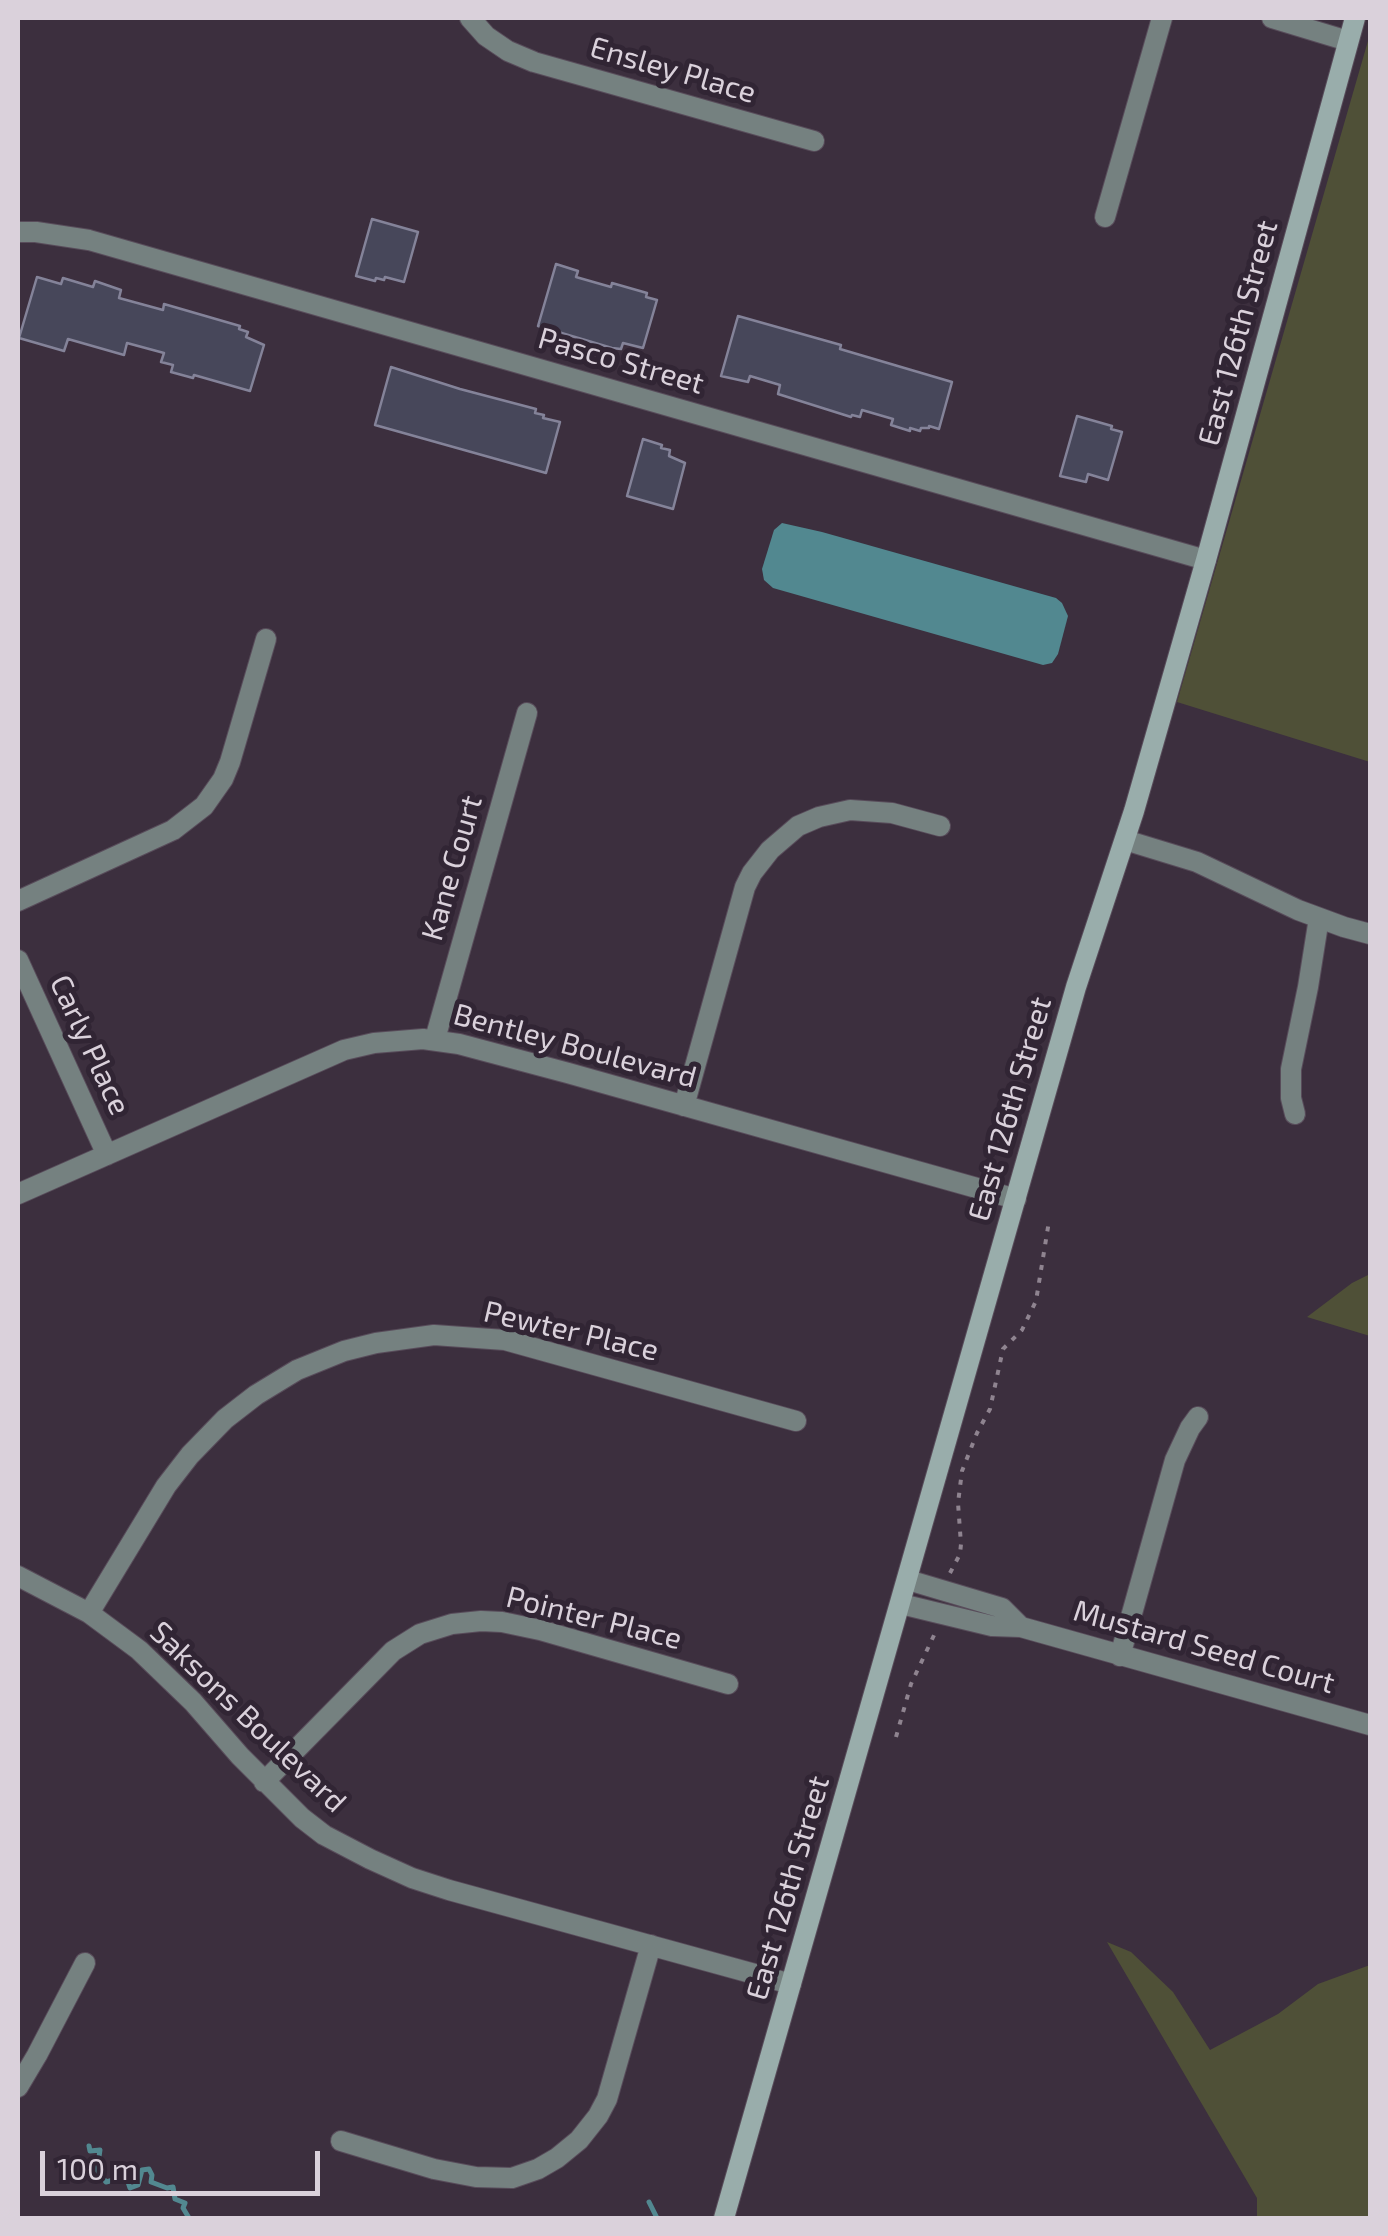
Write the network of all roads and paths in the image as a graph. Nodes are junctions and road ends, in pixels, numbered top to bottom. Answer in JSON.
{"nodes":[{"id":1,"x":470,"y":18,"type":"edge"},
{"id":2,"x":1162,"y":18,"type":"edge"},
{"id":3,"x":1272,"y":18,"type":"edge"},
{"id":4,"x":1355,"y":18,"type":"edge"},
{"id":5,"x":1348,"y":40,"type":"junction"},
{"id":6,"x":814,"y":141,"type":"dead end"},
{"id":7,"x":1105,"y":217,"type":"dead end"},
{"id":8,"x":18,"y":232,"type":"edge"},
{"id":9,"x":1206,"y":560,"type":"junction"},
{"id":10,"x":266,"y":639,"type":"dead end"},
{"id":11,"x":527,"y":713,"type":"dead end"},
{"id":12,"x":940,"y":826,"type":"dead end"},
{"id":13,"x":1124,"y":840,"type":"junction"},
{"id":14,"x":18,"y":901,"type":"edge"},
{"id":15,"x":1318,"y":918,"type":"junction"},
{"id":16,"x":1370,"y":934,"type":"edge"},
{"id":17,"x":18,"y":960,"type":"edge"},
{"id":18,"x":435,"y":1039,"type":"junction"},
{"id":19,"x":684,"y":1106,"type":"junction"},
{"id":20,"x":1295,"y":1114,"type":"dead end"},
{"id":21,"x":107,"y":1155,"type":"junction"},
{"id":22,"x":18,"y":1194,"type":"edge"},
{"id":23,"x":1016,"y":1199,"type":"junction"},
{"id":24,"x":1049,"y":1221,"type":"dead end"},
{"id":25,"x":1198,"y":1417,"type":"dead end"},
{"id":26,"x":796,"y":1421,"type":"dead end"},
{"id":27,"x":18,"y":1576,"type":"edge"},
{"id":28,"x":948,"y":1576,"type":"dead end"},
{"id":29,"x":908,"y":1580,"type":"junction"},
{"id":30,"x":901,"y":1604,"type":"junction"},
{"id":31,"x":88,"y":1613,"type":"junction"},
{"id":32,"x":937,"y":1624,"type":"dead end"},
{"id":33,"x":1021,"y":1627,"type":"junction"},
{"id":34,"x":1120,"y":1656,"type":"junction"},
{"id":35,"x":728,"y":1684,"type":"dead end"},
{"id":36,"x":1370,"y":1725,"type":"edge"},
{"id":37,"x":896,"y":1736,"type":"dead end"},
{"id":38,"x":264,"y":1782,"type":"junction"},
{"id":39,"x":652,"y":1945,"type":"junction"},
{"id":40,"x":86,"y":1963,"type":"dead end"},
{"id":41,"x":790,"y":1984,"type":"junction"},
{"id":42,"x":18,"y":2087,"type":"edge"},
{"id":43,"x":342,"y":2141,"type":"dead end"},
{"id":44,"x":724,"y":2218,"type":"edge"}],
"edges":[{"from":1,"to":6,"type":"street","name":"Ensley Place"},
{"from":2,"to":7,"type":"street"},
{"from":3,"to":5,"type":"street"},
{"from":4,"to":5,"type":"main road","name":"East 126th Street"},
{"from":5,"to":9,"type":"main road","name":"East 126th Street"},
{"from":8,"to":9,"type":"street","name":"Pasco Street"},
{"from":9,"to":13,"type":"main road","name":"East 126th Street"},
{"from":10,"to":14,"type":"street"},
{"from":11,"to":18,"type":"street","name":"Kane Court"},
{"from":12,"to":19,"type":"street"},
{"from":13,"to":15,"type":"street"},
{"from":13,"to":23,"type":"main road","name":"East 126th Street"},
{"from":15,"to":16,"type":"street"},
{"from":15,"to":20,"type":"street"},
{"from":17,"to":21,"type":"street","name":"Carly Place"},
{"from":18,"to":19,"type":"street","name":"Bentley Boulevard"},
{"from":18,"to":21,"type":"street","name":"Bentley Boulevard"},
{"from":19,"to":23,"type":"street","name":"Bentley Boulevard"},
{"from":21,"to":22,"type":"street","name":"Bentley Boulevard"},
{"from":23,"to":29,"type":"main road","name":"East 126th Street"},
{"from":24,"to":28,"type":"path"},
{"from":25,"to":34,"type":"street"},
{"from":26,"to":31,"type":"street","name":"Pewter Place"},
{"from":27,"to":31,"type":"street","name":"Saksons Boulevard"},
{"from":29,"to":30,"type":"main road","name":"East 126th Street"},
{"from":29,"to":33,"type":"street","name":"Mustard Seed Court"},
{"from":30,"to":33,"type":"street","name":"Mustard Seed Court"},
{"from":30,"to":41,"type":"main road","name":"East 126th Street"},
{"from":31,"to":38,"type":"street","name":"Saksons Boulevard"},
{"from":32,"to":37,"type":"path"},
{"from":33,"to":34,"type":"street","name":"Mustard Seed Court"},
{"from":34,"to":36,"type":"street","name":"Mustard Seed Court"},
{"from":35,"to":38,"type":"street","name":"Pointer Place"},
{"from":38,"to":39,"type":"street","name":"Saksons Boulevard"},
{"from":39,"to":41,"type":"street","name":"Saksons Boulevard"},
{"from":39,"to":43,"type":"street"},
{"from":40,"to":42,"type":"street"},
{"from":41,"to":44,"type":"main road","name":"East 126th Street"}]}
